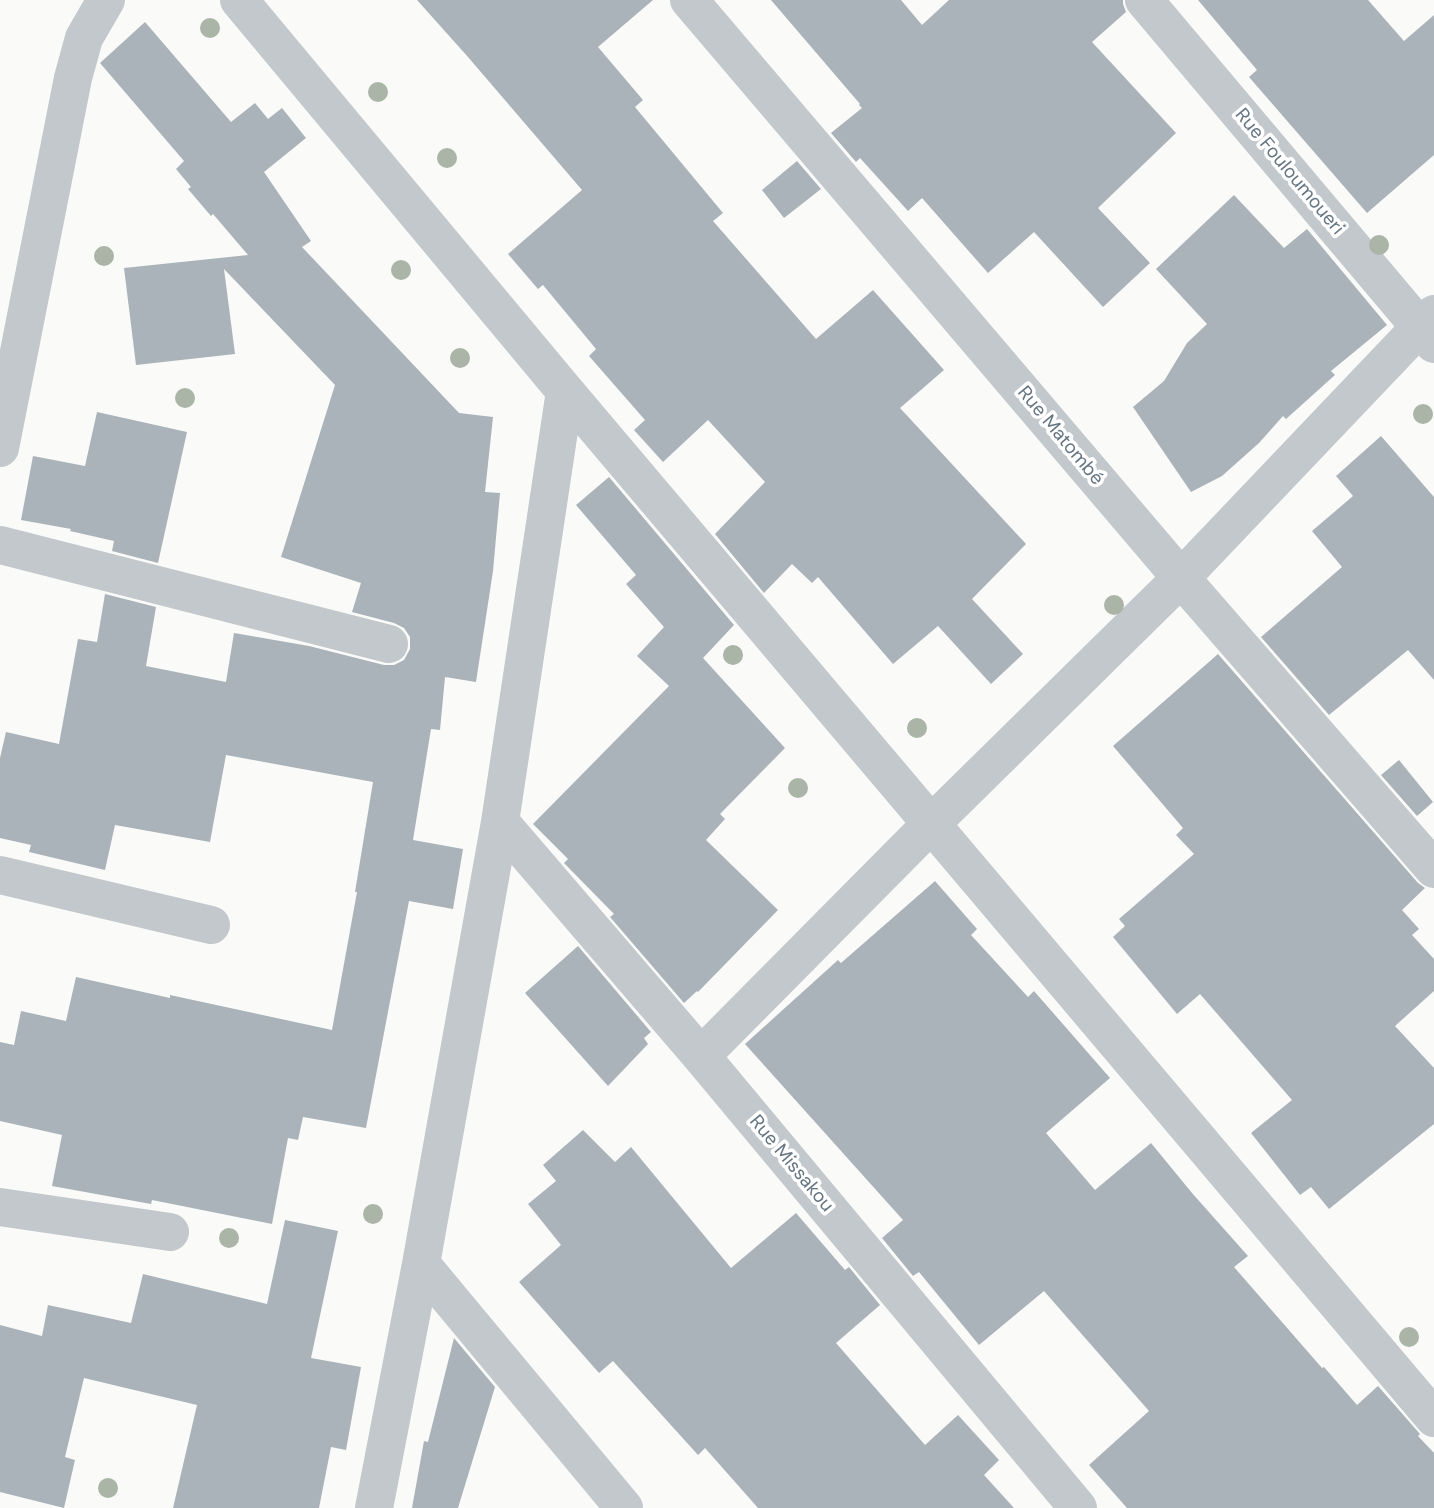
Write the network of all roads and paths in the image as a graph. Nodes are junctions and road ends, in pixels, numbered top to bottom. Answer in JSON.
{"nodes":[{"id":1,"x":106,"y":0,"type":"edge"},
{"id":2,"x":239,"y":0,"type":"edge"},
{"id":3,"x":689,"y":0,"type":"edge"},
{"id":4,"x":1144,"y":0,"type":"edge"},
{"id":5,"x":1429,"y":328,"type":"edge"},
{"id":6,"x":565,"y":391,"type":"junction"},
{"id":7,"x":0,"y":448,"type":"edge"},
{"id":8,"x":0,"y":545,"type":"edge"},
{"id":9,"x":1181,"y":578,"type":"junction"},
{"id":10,"x":389,"y":645,"type":"dead end"},
{"id":11,"x":500,"y":822,"type":"junction"},
{"id":12,"x":931,"y":824,"type":"junction"},
{"id":13,"x":1434,"y":869,"type":"edge"},
{"id":14,"x":0,"y":875,"type":"edge"},
{"id":15,"x":211,"y":925,"type":"dead end"},
{"id":16,"x":701,"y":1055,"type":"junction"},
{"id":17,"x":0,"y":1207,"type":"edge"},
{"id":18,"x":170,"y":1232,"type":"dead end"},
{"id":19,"x":421,"y":1264,"type":"junction"},
{"id":20,"x":1434,"y":1418,"type":"edge"},
{"id":21,"x":374,"y":1508,"type":"edge"},
{"id":22,"x":624,"y":1508,"type":"edge"},
{"id":23,"x":1078,"y":1508,"type":"edge"}],
"edges":[{"from":1,"to":7,"type":"street"},
{"from":2,"to":6,"type":"street"},
{"from":3,"to":9,"type":"street","name":"Rue Matombé"},
{"from":4,"to":5,"type":"street","name":"Rue Fouloumoueri"},
{"from":5,"to":9,"type":"street"},
{"from":6,"to":11,"type":"street"},
{"from":6,"to":12,"type":"street"},
{"from":8,"to":10,"type":"street"},
{"from":9,"to":12,"type":"street"},
{"from":9,"to":13,"type":"street","name":"Rue Matombé"},
{"from":11,"to":16,"type":"street","name":"Rue Missakou"},
{"from":11,"to":19,"type":"street"},
{"from":12,"to":16,"type":"street"},
{"from":12,"to":20,"type":"street"},
{"from":14,"to":15,"type":"street"},
{"from":16,"to":23,"type":"street","name":"Rue Missakou"},
{"from":17,"to":18,"type":"street"},
{"from":19,"to":21,"type":"street"},
{"from":19,"to":22,"type":"street"}]}
